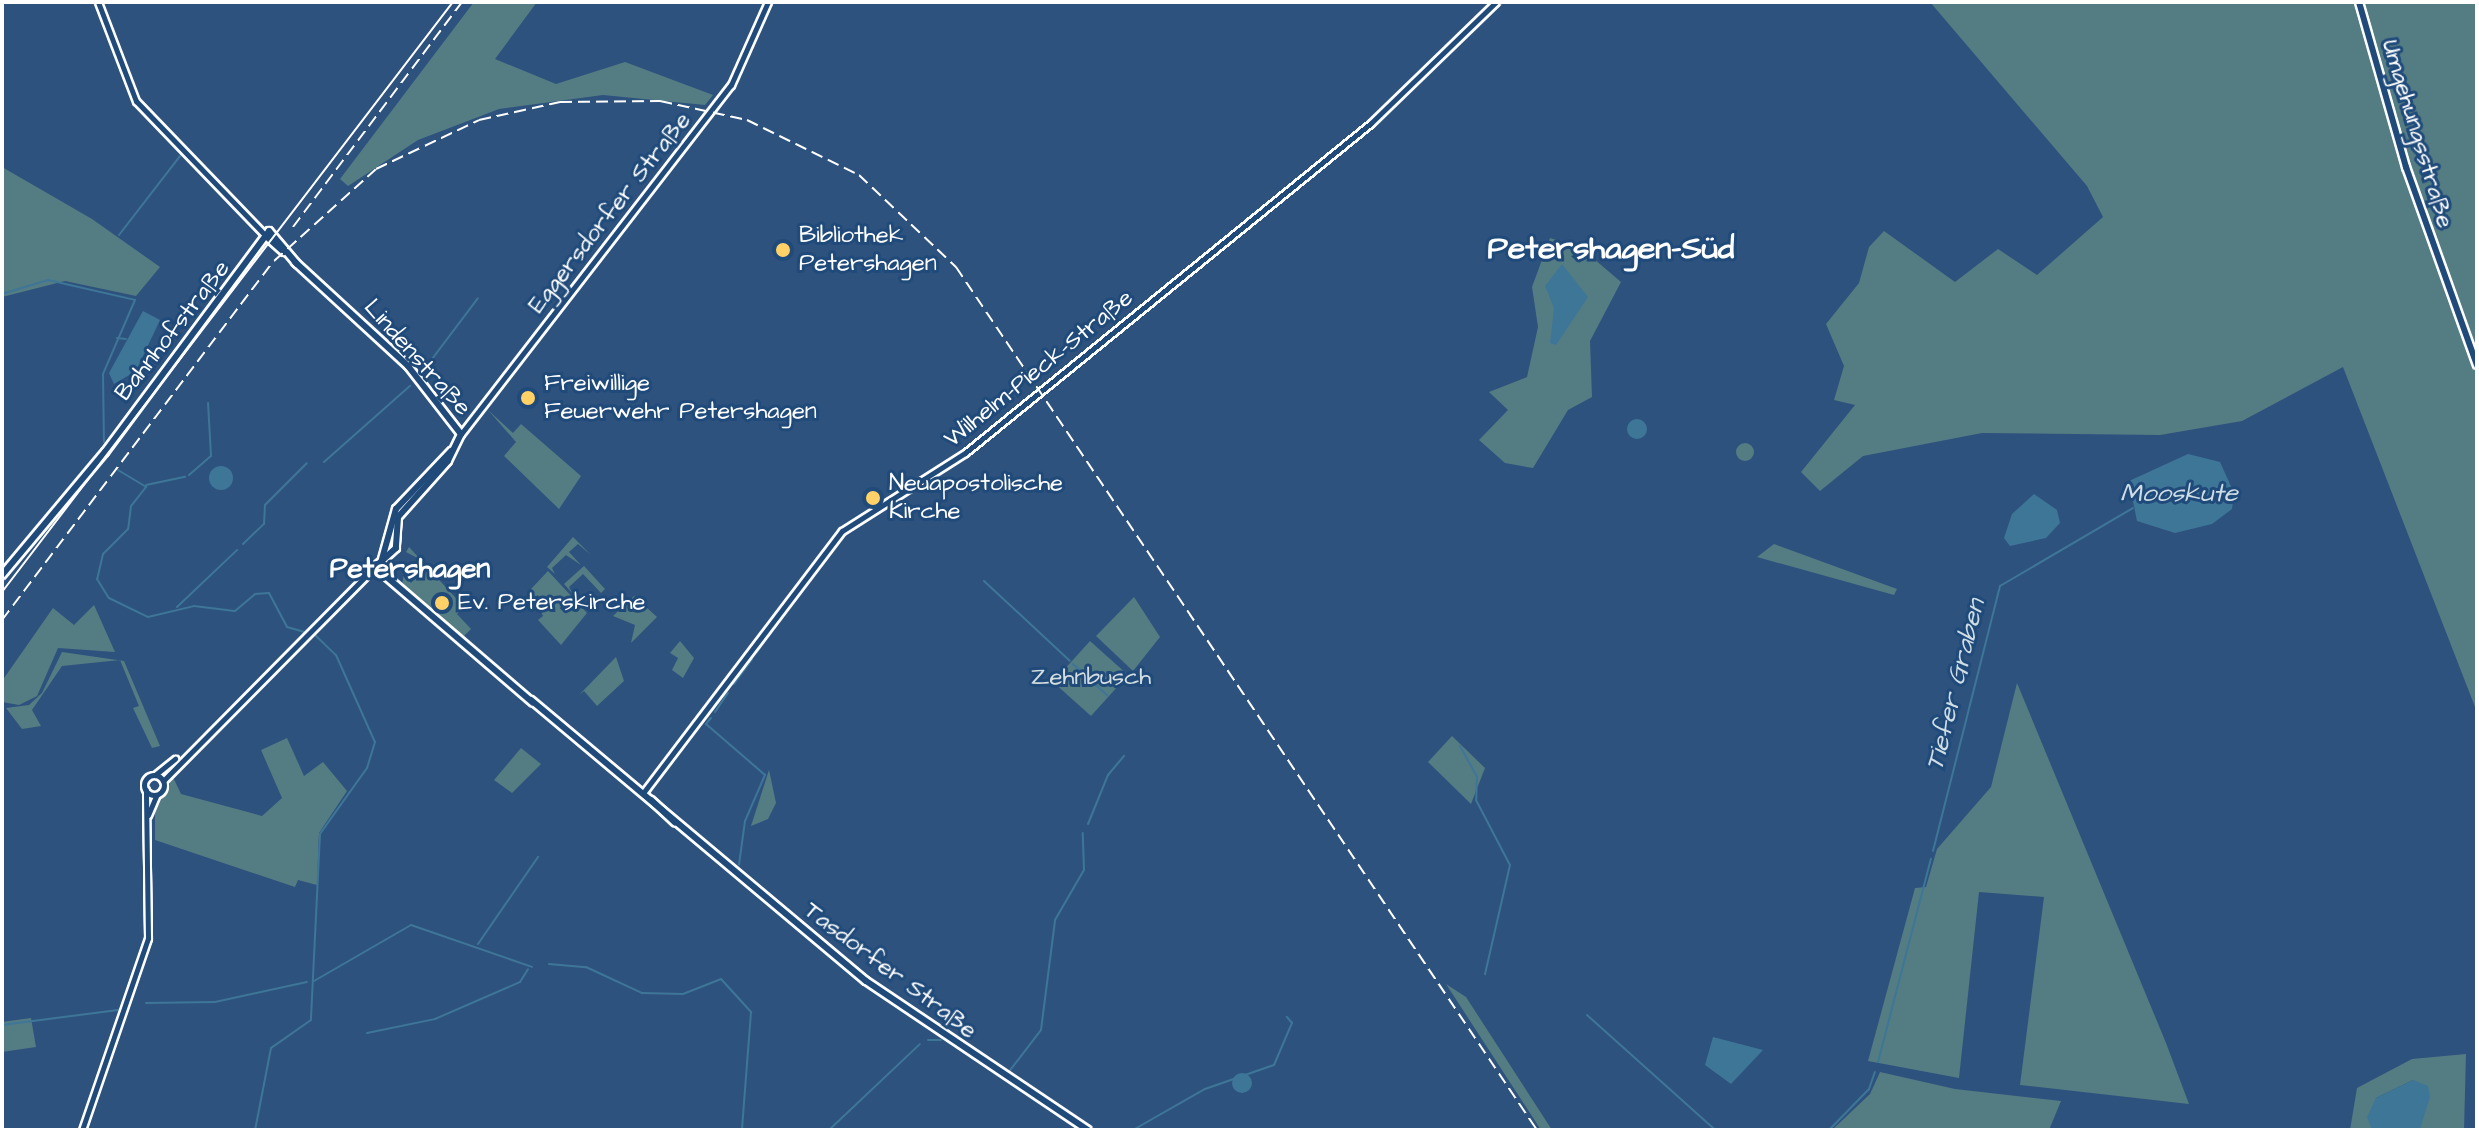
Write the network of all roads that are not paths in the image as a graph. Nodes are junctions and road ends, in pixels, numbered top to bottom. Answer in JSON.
{"nodes":[{"id":1,"x":98,"y":2,"type":"edge"},
{"id":2,"x":768,"y":2,"type":"edge"},
{"id":3,"x":1496,"y":2,"type":"edge"},
{"id":4,"x":2359,"y":2,"type":"edge"},
{"id":5,"x":267,"y":233,"type":"junction"},
{"id":6,"x":2477,"y":365,"type":"edge"},
{"id":7,"x":461,"y":434,"type":"junction"},
{"id":8,"x":375,"y":567,"type":"junction"},
{"id":9,"x":2,"y":575,"type":"edge"},
{"id":10,"x":180,"y":757,"type":"junction"},
{"id":11,"x":154,"y":776,"type":"junction"},
{"id":12,"x":163,"y":781,"type":"junction"},
{"id":13,"x":146,"y":790,"type":"junction"},
{"id":14,"x":643,"y":793,"type":"junction"},
{"id":15,"x":156,"y":795,"type":"junction"},
{"id":16,"x":148,"y":816,"type":"junction"},
{"id":17,"x":82,"y":1130,"type":"edge"},
{"id":18,"x":1088,"y":1130,"type":"edge"}],
"edges":[{"from":1,"to":5,"type":"street"},
{"from":2,"to":7,"type":"street","name":"Eggersdorfer Straße"},
{"from":3,"to":14,"type":"street","name":"Wilhelm-Pieck-Straße"},
{"from":4,"to":6,"type":"main road","name":"Umgehungsstraße"},
{"from":5,"to":7,"type":"main road","name":"Lindenstraße"},
{"from":5,"to":9,"type":"main road","name":"Bahnhofstraße"},
{"from":7,"to":8,"type":"main road","name":"Lindenstraße"},
{"from":8,"to":10,"type":"street"},
{"from":8,"to":14,"type":"main road","name":"Tasdorfer Straße"},
{"from":10,"to":11,"type":"street"},
{"from":10,"to":12,"type":"street"},
{"from":11,"to":12,"type":"street"},
{"from":11,"to":13,"type":"street"},
{"from":12,"to":15,"type":"street"},
{"from":13,"to":15,"type":"street"},
{"from":13,"to":16,"type":"street"},
{"from":14,"to":18,"type":"main road","name":"Tasdorfer Straße"},
{"from":15,"to":16,"type":"street"},
{"from":16,"to":17,"type":"street"}]}
